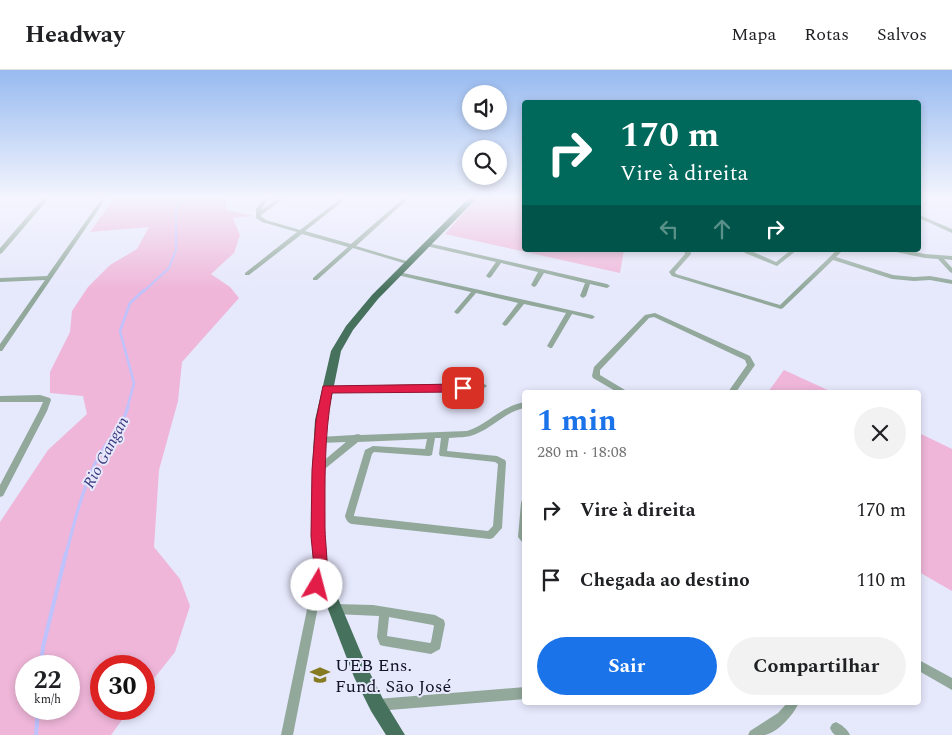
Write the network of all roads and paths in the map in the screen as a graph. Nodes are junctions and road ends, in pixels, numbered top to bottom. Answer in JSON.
{"nodes":[{"id":1,"x":21,"y":228,"type":"edge"},
{"id":2,"x":84,"y":228,"type":"edge"},
{"id":3,"x":291,"y":228,"type":"edge"},
{"id":4,"x":306,"y":228,"type":"edge"},
{"id":5,"x":373,"y":228,"type":"edge"},
{"id":6,"x":444,"y":228,"type":"edge"},
{"id":7,"x":302,"y":231,"type":"junction"},
{"id":8,"x":428,"y":245,"type":"junction"},
{"id":9,"x":353,"y":246,"type":"junction"},
{"id":10,"x":0,"y":252,"type":"edge"},
{"id":11,"x":687,"y":252,"type":"edge"},
{"id":12,"x":747,"y":252,"type":"edge"},
{"id":13,"x":792,"y":252,"type":"edge"},
{"id":14,"x":838,"y":252,"type":"edge"},
{"id":15,"x":907,"y":252,"type":"edge"},
{"id":16,"x":832,"y":258,"type":"junction"},
{"id":17,"x":940,"y":258,"type":"junction"},
{"id":18,"x":952,"y":258,"type":"edge"},
{"id":19,"x":500,"y":261,"type":"junction"},
{"id":20,"x":410,"y":262,"type":"junction"},
{"id":21,"x":542,"y":271,"type":"junction"},
{"id":22,"x":952,"y":271,"type":"edge"},
{"id":23,"x":247,"y":274,"type":"dead end"},
{"id":24,"x":399,"y":274,"type":"junction"},
{"id":25,"x":489,"y":276,"type":"dead end"},
{"id":26,"x":50,"y":278,"type":"junction"},
{"id":27,"x":315,"y":279,"type":"dead end"},
{"id":28,"x":0,"y":280,"type":"edge"},
{"id":29,"x":588,"y":282,"type":"junction"},
{"id":30,"x":952,"y":282,"type":"edge"},
{"id":31,"x":534,"y":285,"type":"dead end"},
{"id":32,"x":607,"y":286,"type":"dead end"},
{"id":33,"x":475,"y":291,"type":"junction"},
{"id":34,"x":583,"y":296,"type":"dead end"},
{"id":35,"x":522,"y":302,"type":"junction"},
{"id":36,"x":457,"y":312,"type":"dead end"},
{"id":37,"x":570,"y":312,"type":"junction"},
{"id":38,"x":592,"y":317,"type":"dead end"},
{"id":39,"x":505,"y":324,"type":"dead end"},
{"id":40,"x":550,"y":346,"type":"dead end"},
{"id":41,"x":0,"y":348,"type":"edge"},
{"id":42,"x":483,"y":386,"type":"dead end"},
{"id":43,"x":327,"y":389,"type":"junction"},
{"id":44,"x":618,"y":390,"type":"edge"},
{"id":45,"x":733,"y":390,"type":"edge"},
{"id":46,"x":0,"y":399,"type":"edge"},
{"id":47,"x":522,"y":406,"type":"edge"},
{"id":48,"x":431,"y":436,"type":"junction"},
{"id":49,"x":445,"y":436,"type":"junction"},
{"id":50,"x":358,"y":437,"type":"junction"},
{"id":51,"x":320,"y":440,"type":"junction"},
{"id":52,"x":428,"y":453,"type":"junction"},
{"id":53,"x":443,"y":454,"type":"junction"},
{"id":54,"x":318,"y":470,"type":"junction"},
{"id":55,"x":0,"y":493,"type":"edge"},
{"id":56,"x":321,"y":567,"type":"junction"},
{"id":57,"x":335,"y":609,"type":"junction"},
{"id":58,"x":384,"y":612,"type":"junction"},
{"id":59,"x":921,"y":666,"type":"edge"},
{"id":60,"x":952,"y":684,"type":"edge"},
{"id":61,"x":522,"y":693,"type":"edge"},
{"id":62,"x":377,"y":705,"type":"junction"},
{"id":63,"x":793,"y":705,"type":"edge"},
{"id":64,"x":287,"y":735,"type":"edge"},
{"id":65,"x":396,"y":735,"type":"edge"},
{"id":66,"x":754,"y":735,"type":"edge"}],
"edges":[{"from":1,"to":10,"type":"street"},
{"from":2,"to":26,"type":"street"},
{"from":3,"to":7,"type":"street"},
{"from":4,"to":7,"type":"street"},
{"from":5,"to":9,"type":"street"},
{"from":6,"to":8,"type":"main road"},
{"from":7,"to":9,"type":"street"},
{"from":7,"to":23,"type":"street"},
{"from":8,"to":19,"type":"street"},
{"from":8,"to":20,"type":"main road"},
{"from":9,"to":20,"type":"street"},
{"from":9,"to":27,"type":"street"},
{"from":11,"to":16,"type":"street"},
{"from":12,"to":13,"type":"street"},
{"from":14,"to":16,"type":"street"},
{"from":15,"to":17,"type":"street"},
{"from":16,"to":30,"type":"street"},
{"from":17,"to":18,"type":"street"},
{"from":17,"to":22,"type":"street"},
{"from":19,"to":21,"type":"street"},
{"from":19,"to":25,"type":"street"},
{"from":20,"to":24,"type":"main road"},
{"from":21,"to":29,"type":"street"},
{"from":21,"to":31,"type":"street"},
{"from":24,"to":33,"type":"street"},
{"from":24,"to":43,"type":"main road"},
{"from":26,"to":28,"type":"street"},
{"from":26,"to":41,"type":"street"},
{"from":29,"to":32,"type":"street"},
{"from":29,"to":34,"type":"street"},
{"from":33,"to":35,"type":"street"},
{"from":33,"to":36,"type":"street"},
{"from":35,"to":37,"type":"street"},
{"from":35,"to":39,"type":"street"},
{"from":37,"to":38,"type":"street"},
{"from":37,"to":40,"type":"street"},
{"from":42,"to":43,"type":"street"},
{"from":43,"to":51,"type":"main road"},
{"from":44,"to":45,"type":"street"},
{"from":46,"to":55,"type":"street"},
{"from":47,"to":49,"type":"street"},
{"from":48,"to":49,"type":"street"},
{"from":48,"to":50,"type":"street"},
{"from":48,"to":52,"type":"street"},
{"from":49,"to":53,"type":"street"},
{"from":50,"to":51,"type":"street"},
{"from":50,"to":54,"type":"street"},
{"from":51,"to":54,"type":"main road"},
{"from":52,"to":53,"type":"street"},
{"from":52,"to":53,"type":"street"},
{"from":54,"to":56,"type":"main road"},
{"from":56,"to":57,"type":"main road"},
{"from":56,"to":64,"type":"street"},
{"from":57,"to":58,"type":"street"},
{"from":57,"to":62,"type":"main road"},
{"from":58,"to":58,"type":"street"},
{"from":59,"to":60,"type":"street"},
{"from":61,"to":62,"type":"street"},
{"from":62,"to":65,"type":"main road"},
{"from":63,"to":66,"type":"street"}]}
